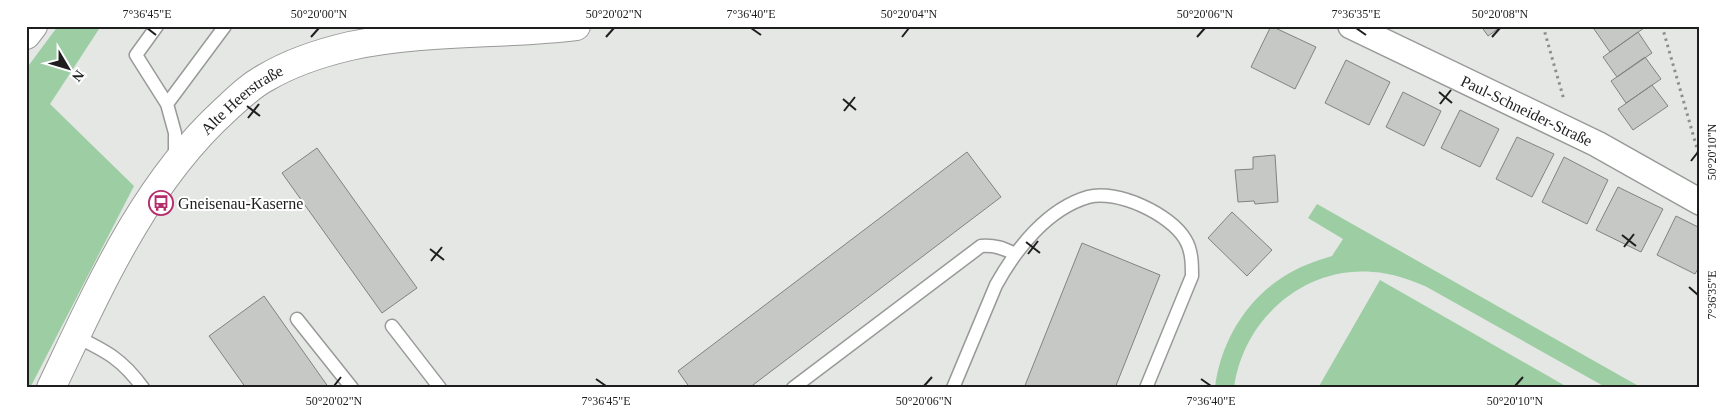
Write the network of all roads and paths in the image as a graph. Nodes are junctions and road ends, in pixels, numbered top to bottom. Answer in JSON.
{"nodes":[{"id":1,"x":33,"y":26,"type":"edge"},
{"id":2,"x":158,"y":26,"type":"edge"},
{"id":3,"x":225,"y":26,"type":"edge"},
{"id":4,"x":576,"y":26,"type":"edge"},
{"id":5,"x":1351,"y":26,"type":"edge"},
{"id":6,"x":1543,"y":26,"type":"edge"},
{"id":7,"x":1662,"y":26,"type":"edge"},
{"id":8,"x":26,"y":35,"type":"edge"},
{"id":9,"x":167,"y":104,"type":"junction"},
{"id":10,"x":1572,"y":132,"type":"junction"},
{"id":11,"x":1700,"y":160,"type":"edge"},
{"id":12,"x":175,"y":162,"type":"junction"},
{"id":13,"x":1700,"y":202,"type":"edge"},
{"id":14,"x":1015,"y":254,"type":"junction"},
{"id":15,"x":297,"y":319,"type":"dead end"},
{"id":16,"x":392,"y":326,"type":"dead end"},
{"id":17,"x":75,"y":336,"type":"junction"},
{"id":18,"x":51,"y":388,"type":"edge"},
{"id":19,"x":143,"y":388,"type":"edge"},
{"id":20,"x":352,"y":388,"type":"edge"},
{"id":21,"x":440,"y":388,"type":"edge"},
{"id":22,"x":793,"y":388,"type":"edge"},
{"id":23,"x":953,"y":388,"type":"edge"},
{"id":24,"x":1146,"y":388,"type":"edge"}],
"edges":[{"from":1,"to":8,"type":"main road"},
{"from":2,"to":9,"type":"lane"},
{"from":3,"to":9,"type":"lane"},
{"from":4,"to":12,"type":"main road","name":"Alte Heerstraße"},
{"from":5,"to":10,"type":"street","name":"Paul-Schneider-Straße"},
{"from":6,"to":10,"type":"path"},
{"from":7,"to":11,"type":"path"},
{"from":9,"to":12,"type":"lane"},
{"from":10,"to":13,"type":"street","name":"Paul-Schneider-Straße"},
{"from":12,"to":17,"type":"main road","name":"Alte Heerstraße"},
{"from":14,"to":22,"type":"lane"},
{"from":14,"to":23,"type":"lane"},
{"from":14,"to":24,"type":"lane"},
{"from":15,"to":20,"type":"lane"},
{"from":16,"to":21,"type":"lane"},
{"from":17,"to":18,"type":"main road","name":"Alte Heerstraße"},
{"from":17,"to":19,"type":"lane"}]}
